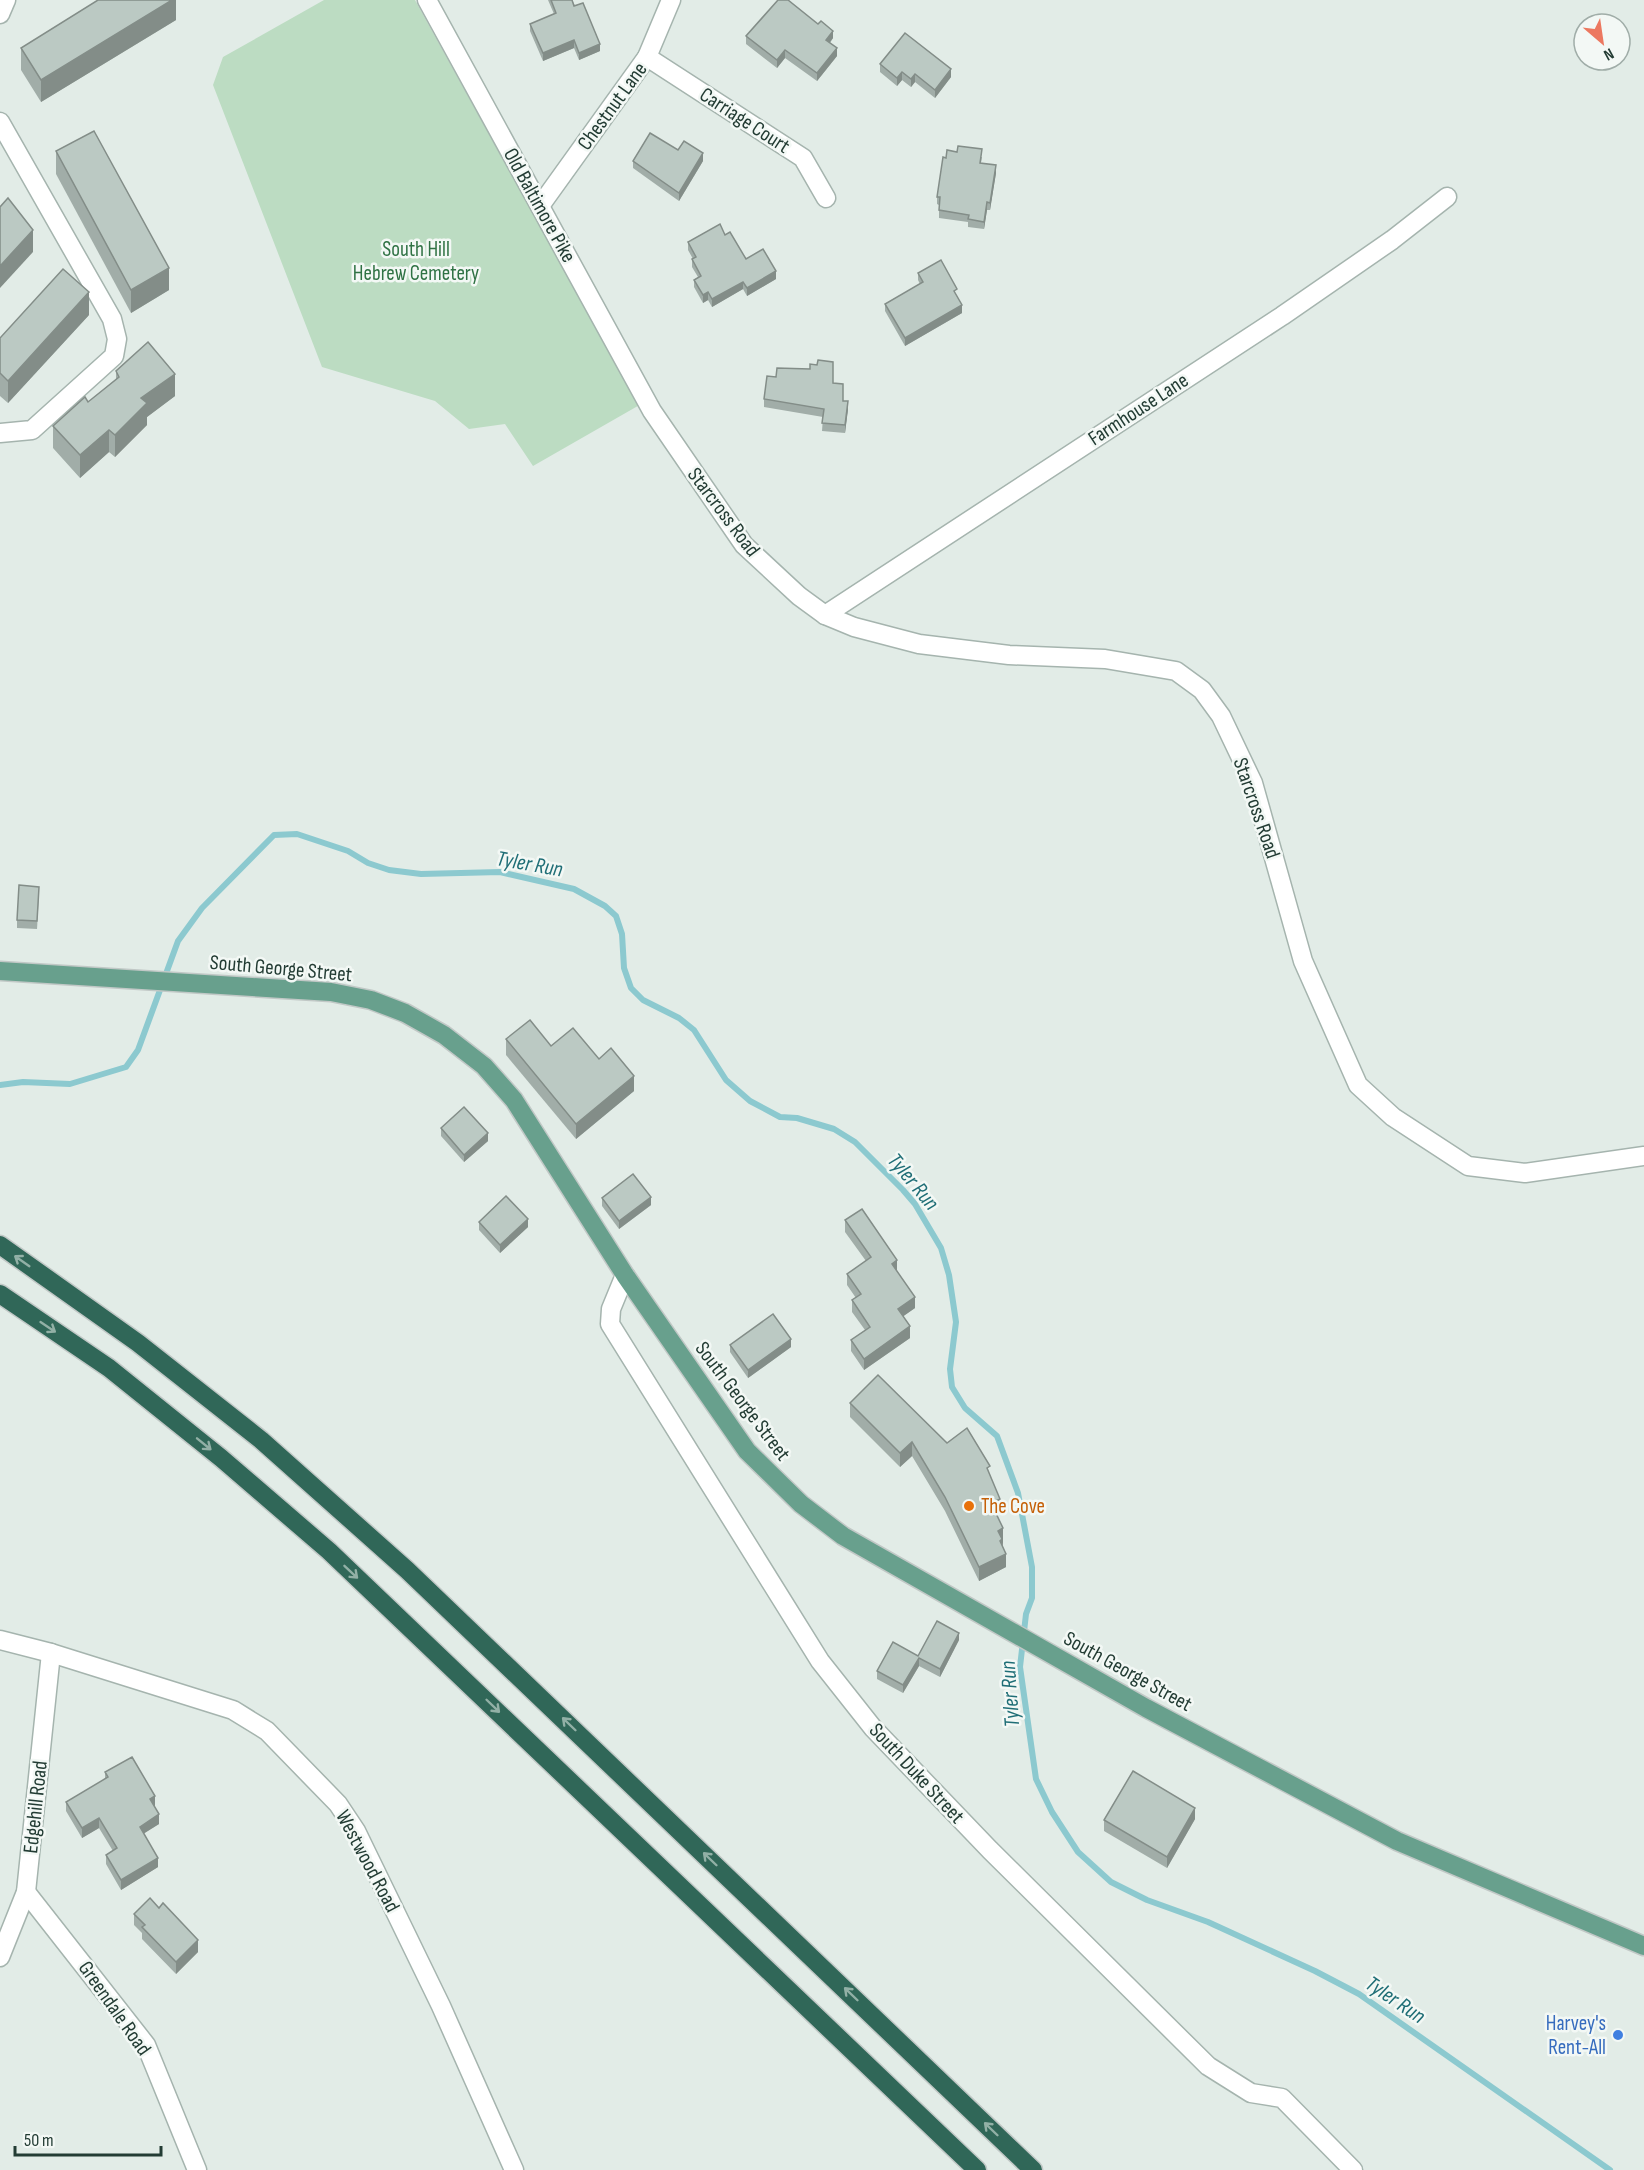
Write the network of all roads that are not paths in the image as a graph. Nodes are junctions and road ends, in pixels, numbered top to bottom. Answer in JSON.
{"nodes":[{"id":1,"x":6,"y":0,"type":"edge"},
{"id":2,"x":427,"y":0,"type":"edge"},
{"id":3,"x":671,"y":0,"type":"edge"},
{"id":4,"x":0,"y":14,"type":"edge"},
{"id":5,"x":647,"y":57,"type":"junction"},
{"id":6,"x":0,"y":122,"type":"edge"},
{"id":7,"x":1447,"y":197,"type":"dead end"},
{"id":8,"x":826,"y":198,"type":"dead end"},
{"id":9,"x":540,"y":206,"type":"junction"},
{"id":10,"x":652,"y":411,"type":"joint"},
{"id":11,"x":0,"y":433,"type":"edge"},
{"id":12,"x":825,"y":615,"type":"junction"},
{"id":13,"x":0,"y":971,"type":"edge"},
{"id":14,"x":1644,"y":1156,"type":"edge"},
{"id":15,"x":0,"y":1245,"type":"edge"},
{"id":16,"x":625,"y":1275,"type":"junction"},
{"id":17,"x":0,"y":1294,"type":"edge"},
{"id":18,"x":0,"y":1640,"type":"edge"},
{"id":19,"x":51,"y":1653,"type":"junction"},
{"id":20,"x":26,"y":1892,"type":"junction"},
{"id":21,"x":1644,"y":1946,"type":"edge"},
{"id":22,"x":0,"y":1957,"type":"edge"},
{"id":23,"x":197,"y":2170,"type":"edge"},
{"id":24,"x":514,"y":2170,"type":"edge"},
{"id":25,"x":977,"y":2170,"type":"edge"},
{"id":26,"x":1033,"y":2170,"type":"edge"},
{"id":27,"x":1353,"y":2170,"type":"edge"}],
"edges":[{"from":1,"to":4,"type":"street"},
{"from":2,"to":9,"type":"street","name":"Old Baltimore Pike"},
{"from":3,"to":5,"type":"street","name":"Chestnut Lane"},
{"from":5,"to":8,"type":"street","name":"Carriage Court"},
{"from":5,"to":9,"type":"street","name":"Chestnut Lane"},
{"from":6,"to":11,"type":"street"},
{"from":7,"to":12,"type":"street","name":"Farmhouse Lane"},
{"from":9,"to":10,"type":"street","name":"Old Baltimore Pike"},
{"from":10,"to":12,"type":"street","name":"Starcross Road"},
{"from":12,"to":14,"type":"street","name":"Starcross Road"},
{"from":13,"to":16,"type":"main road","name":"South George Street"},
{"from":26,"to":15,"type":"highway","one_way":true},
{"from":16,"to":21,"type":"main road","name":"South George Street"},
{"from":16,"to":27,"type":"street","name":"South Duke Street"},
{"from":17,"to":25,"type":"highway","one_way":true},
{"from":18,"to":19,"type":"street","name":"Westwood Road"},
{"from":19,"to":20,"type":"street","name":"Edgehill Road"},
{"from":19,"to":24,"type":"street","name":"Westwood Road"},
{"from":20,"to":22,"type":"street","name":"Edgehill Road"},
{"from":20,"to":23,"type":"street","name":"Greendale Road"}]}
